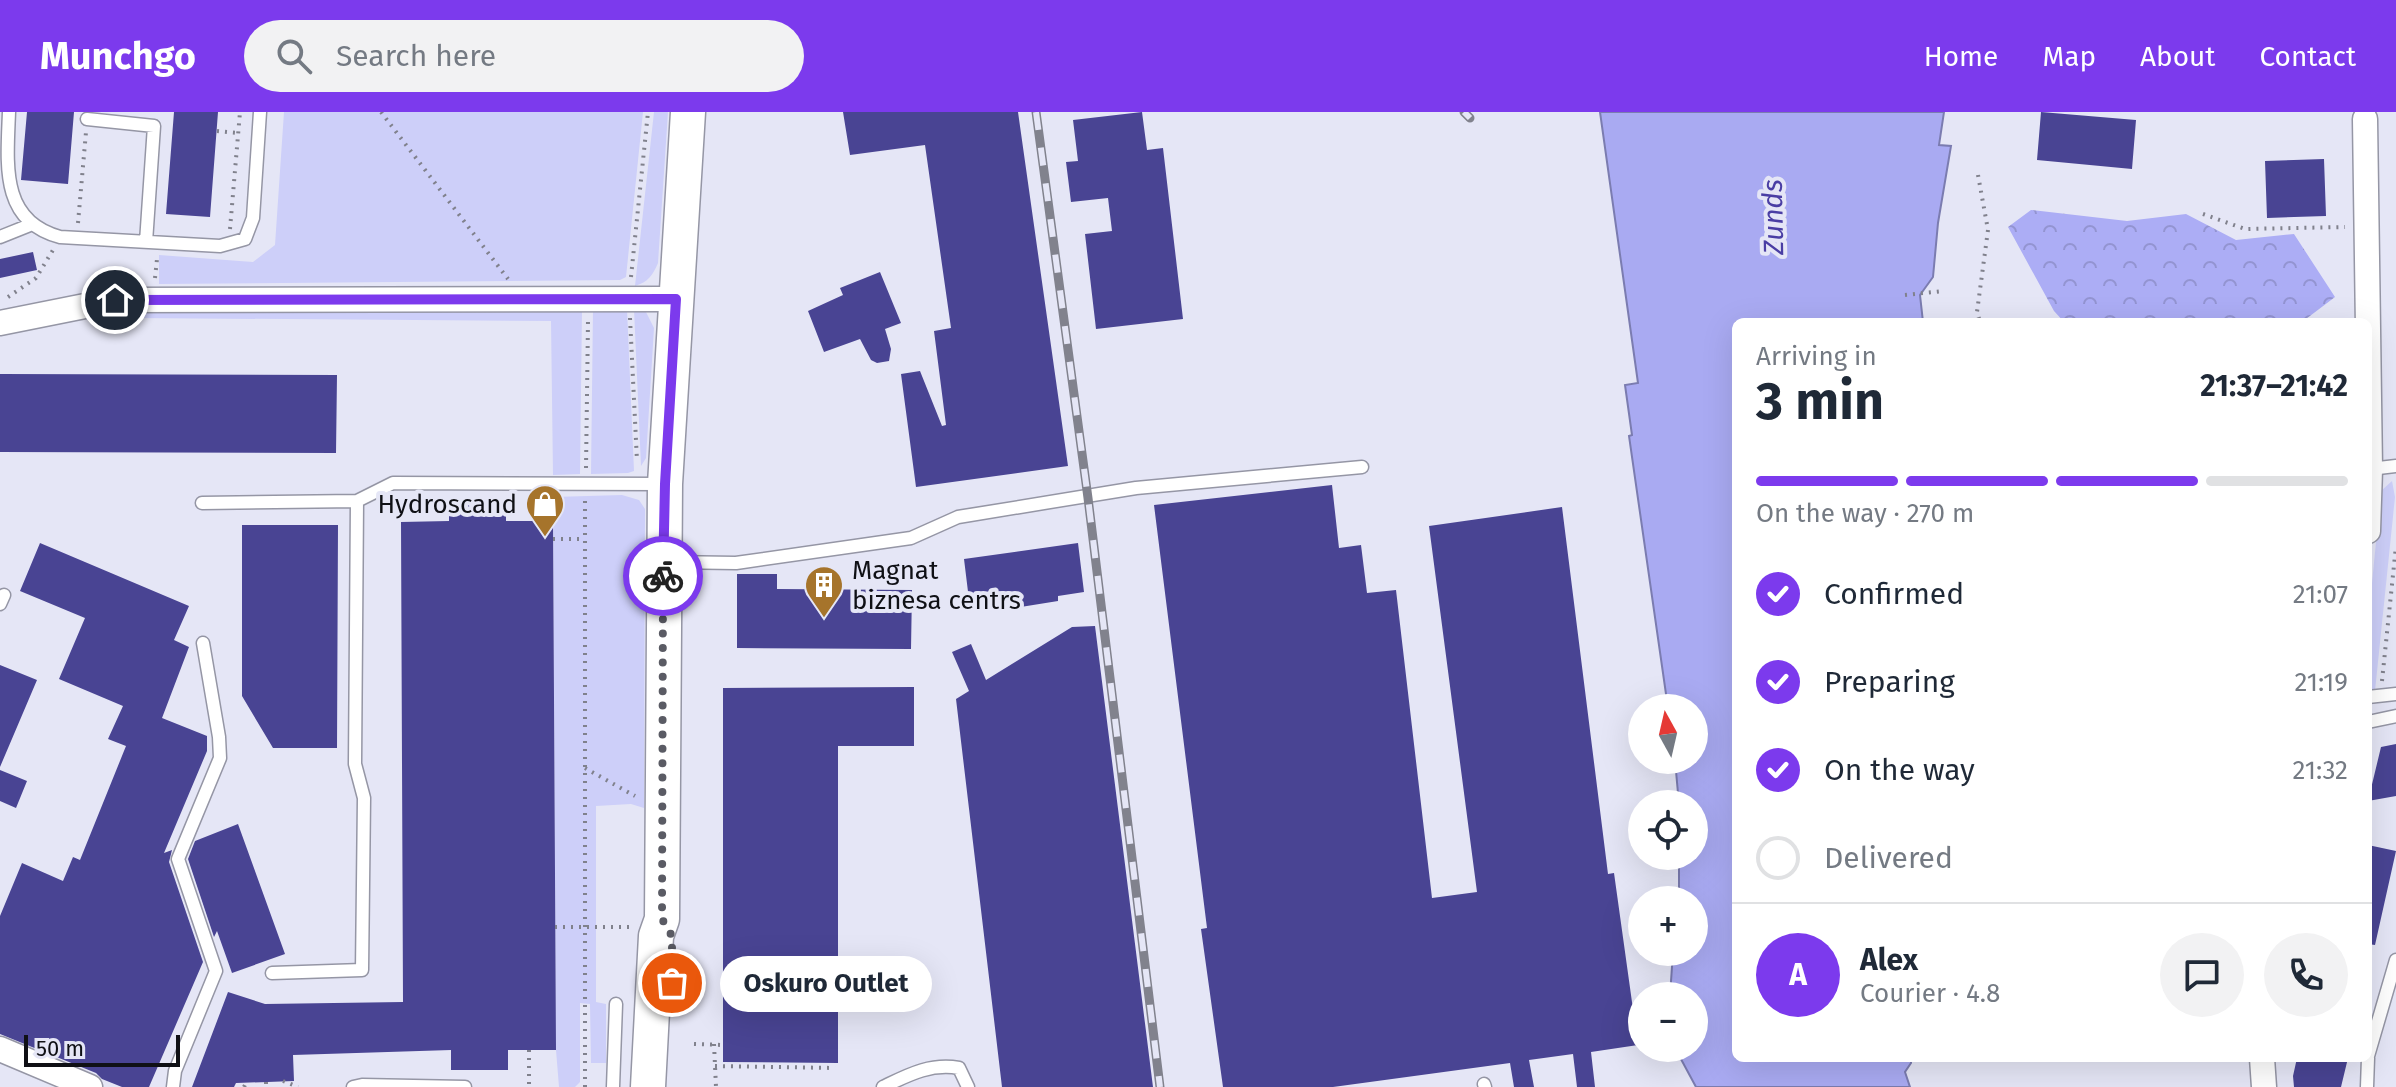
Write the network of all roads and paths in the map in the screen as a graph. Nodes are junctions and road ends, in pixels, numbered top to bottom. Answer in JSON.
{"nodes":[{"id":1,"x":9,"y":112,"type":"edge"},
{"id":2,"x":155,"y":112,"type":"edge"},
{"id":3,"x":240,"y":112,"type":"edge"},
{"id":4,"x":260,"y":112,"type":"edge"},
{"id":5,"x":381,"y":112,"type":"edge"},
{"id":6,"x":648,"y":112,"type":"edge"},
{"id":7,"x":688,"y":112,"type":"edge"},
{"id":8,"x":2365,"y":115,"type":"edge"},
{"id":9,"x":87,"y":119,"type":"joint"},
{"id":10,"x":154,"y":126,"type":"junction"},
{"id":11,"x":217,"y":131,"type":"dead end"},
{"id":12,"x":238,"y":133,"type":"junction"},
{"id":13,"x":258,"y":135,"type":"junction"},
{"id":14,"x":1978,"y":175,"type":"dead end"},
{"id":15,"x":2203,"y":214,"type":"dead end"},
{"id":16,"x":30,"y":225,"type":"junction"},
{"id":17,"x":2367,"y":227,"type":"junction"},
{"id":18,"x":0,"y":237,"type":"edge"},
{"id":19,"x":60,"y":237,"type":"junction"},
{"id":20,"x":77,"y":237,"type":"junction"},
{"id":21,"x":150,"y":242,"type":"junction"},
{"id":22,"x":229,"y":244,"type":"junction"},
{"id":23,"x":630,"y":286,"type":"dead end"},
{"id":24,"x":1943,"y":291,"type":"dead end"},
{"id":25,"x":1905,"y":295,"type":"dead end"},
{"id":26,"x":523,"y":299,"type":"junction"},
{"id":27,"x":588,"y":299,"type":"junction"},
{"id":28,"x":676,"y":299,"type":"junction"},
{"id":29,"x":157,"y":300,"type":"junction"},
{"id":30,"x":630,"y":308,"type":"dead end"},
{"id":31,"x":1,"y":312,"type":"edge"},
{"id":32,"x":1979,"y":318,"type":"edge"},
{"id":33,"x":2368,"y":318,"type":"edge"},
{"id":34,"x":2396,"y":466,"type":"edge"},
{"id":35,"x":1362,"y":467,"type":"dead end"},
{"id":36,"x":2372,"y":469,"type":"edge"},
{"id":37,"x":651,"y":476,"type":"junction"},
{"id":38,"x":585,"y":483,"type":"junction"},
{"id":39,"x":357,"y":501,"type":"junction"},
{"id":40,"x":202,"y":503,"type":"dead end"},
{"id":41,"x":553,"y":539,"type":"dead end"},
{"id":42,"x":585,"y":539,"type":"junction"},
{"id":43,"x":2396,"y":546,"type":"edge"},
{"id":44,"x":663,"y":562,"type":"junction"},
{"id":45,"x":203,"y":643,"type":"dead end"},
{"id":46,"x":2381,"y":691,"type":"dead end"},
{"id":47,"x":2396,"y":694,"type":"edge"},
{"id":48,"x":2372,"y":697,"type":"edge"},
{"id":49,"x":2396,"y":716,"type":"edge"},
{"id":50,"x":2372,"y":721,"type":"edge"},
{"id":51,"x":584,"y":767,"type":"junction"},
{"id":52,"x":635,"y":796,"type":"dead end"},
{"id":53,"x":651,"y":923,"type":"junction"},
{"id":54,"x":585,"y":926,"type":"junction"},
{"id":55,"x":555,"y":927,"type":"dead end"},
{"id":56,"x":2396,"y":960,"type":"edge"},
{"id":57,"x":272,"y":973,"type":"dead end"},
{"id":58,"x":616,"y":1004,"type":"dead end"},
{"id":59,"x":2372,"y":1043,"type":"edge"},
{"id":60,"x":694,"y":1044,"type":"dead end"},
{"id":61,"x":714,"y":1044,"type":"junction"},
{"id":62,"x":723,"y":1045,"type":"dead end"},
{"id":63,"x":0,"y":1049,"type":"edge"},
{"id":64,"x":529,"y":1050,"type":"dead end"},
{"id":65,"x":2262,"y":1062,"type":"edge"},
{"id":66,"x":2368,"y":1062,"type":"edge"},
{"id":67,"x":715,"y":1066,"type":"junction"},
{"id":68,"x":835,"y":1068,"type":"dead end"},
{"id":69,"x":283,"y":1081,"type":"dead end"},
{"id":70,"x":90,"y":1087,"type":"edge"},
{"id":71,"x":173,"y":1087,"type":"edge"},
{"id":72,"x":298,"y":1087,"type":"edge"},
{"id":73,"x":353,"y":1087,"type":"edge"},
{"id":74,"x":465,"y":1087,"type":"edge"},
{"id":75,"x":529,"y":1087,"type":"edge"},
{"id":76,"x":585,"y":1087,"type":"edge"},
{"id":77,"x":613,"y":1087,"type":"edge"},
{"id":78,"x":648,"y":1087,"type":"edge"},
{"id":79,"x":670,"y":1087,"type":"edge"},
{"id":80,"x":716,"y":1087,"type":"edge"},
{"id":81,"x":883,"y":1087,"type":"edge"},
{"id":82,"x":968,"y":1087,"type":"edge"},
{"id":83,"x":2264,"y":1087,"type":"edge"},
{"id":84,"x":2367,"y":1087,"type":"edge"}],
"edges":[{"from":1,"to":16,"type":"lane"},
{"from":2,"to":10,"type":"lane"},
{"from":3,"to":12,"type":"path"},
{"from":4,"to":13,"type":"lane"},
{"from":5,"to":26,"type":"path"},
{"from":6,"to":23,"type":"path"},
{"from":7,"to":28,"type":"main road"},
{"from":8,"to":17,"type":"street"},
{"from":9,"to":10,"type":"lane"},
{"from":9,"to":20,"type":"path"},
{"from":10,"to":21,"type":"lane"},
{"from":11,"to":12,"type":"path"},
{"from":12,"to":13,"type":"path"},
{"from":12,"to":22,"type":"path"},
{"from":13,"to":22,"type":"lane"},
{"from":14,"to":32,"type":"path"},
{"from":15,"to":17,"type":"path"},
{"from":16,"to":18,"type":"lane"},
{"from":16,"to":19,"type":"lane"},
{"from":17,"to":33,"type":"street"},
{"from":19,"to":20,"type":"lane"},
{"from":19,"to":31,"type":"path"},
{"from":20,"to":21,"type":"lane"},
{"from":21,"to":22,"type":"lane"},
{"from":21,"to":29,"type":"path"},
{"from":24,"to":25,"type":"path"},
{"from":26,"to":27,"type":"street"},
{"from":26,"to":29,"type":"street"},
{"from":27,"to":28,"type":"street"},
{"from":27,"to":38,"type":"path"},
{"from":28,"to":37,"type":"main road"},
{"from":29,"to":31,"type":"street"},
{"from":30,"to":37,"type":"path"},
{"from":34,"to":36,"type":"lane"},
{"from":35,"to":44,"type":"lane"},
{"from":37,"to":38,"type":"lane"},
{"from":37,"to":44,"type":"main road"},
{"from":38,"to":39,"type":"lane"},
{"from":38,"to":42,"type":"path"},
{"from":39,"to":40,"type":"lane"},
{"from":39,"to":57,"type":"lane"},
{"from":41,"to":42,"type":"path"},
{"from":42,"to":51,"type":"path"},
{"from":43,"to":46,"type":"path"},
{"from":44,"to":53,"type":"main road"},
{"from":45,"to":71,"type":"lane"},
{"from":47,"to":48,"type":"lane"},
{"from":49,"to":50,"type":"lane"},
{"from":51,"to":52,"type":"path"},
{"from":51,"to":54,"type":"path"},
{"from":53,"to":54,"type":"path"},
{"from":53,"to":78,"type":"main road"},
{"from":53,"to":79,"type":"main road"},
{"from":54,"to":55,"type":"path"},
{"from":54,"to":76,"type":"path"},
{"from":56,"to":59,"type":"lane"},
{"from":58,"to":77,"type":"lane"},
{"from":60,"to":61,"type":"path"},
{"from":61,"to":62,"type":"path"},
{"from":61,"to":67,"type":"path"},
{"from":63,"to":70,"type":"street"},
{"from":64,"to":75,"type":"path"},
{"from":65,"to":83,"type":"street"},
{"from":66,"to":84,"type":"lane"},
{"from":67,"to":68,"type":"path"},
{"from":67,"to":80,"type":"path"},
{"from":69,"to":72,"type":"path"},
{"from":73,"to":74,"type":"lane"},
{"from":81,"to":82,"type":"lane"}]}
